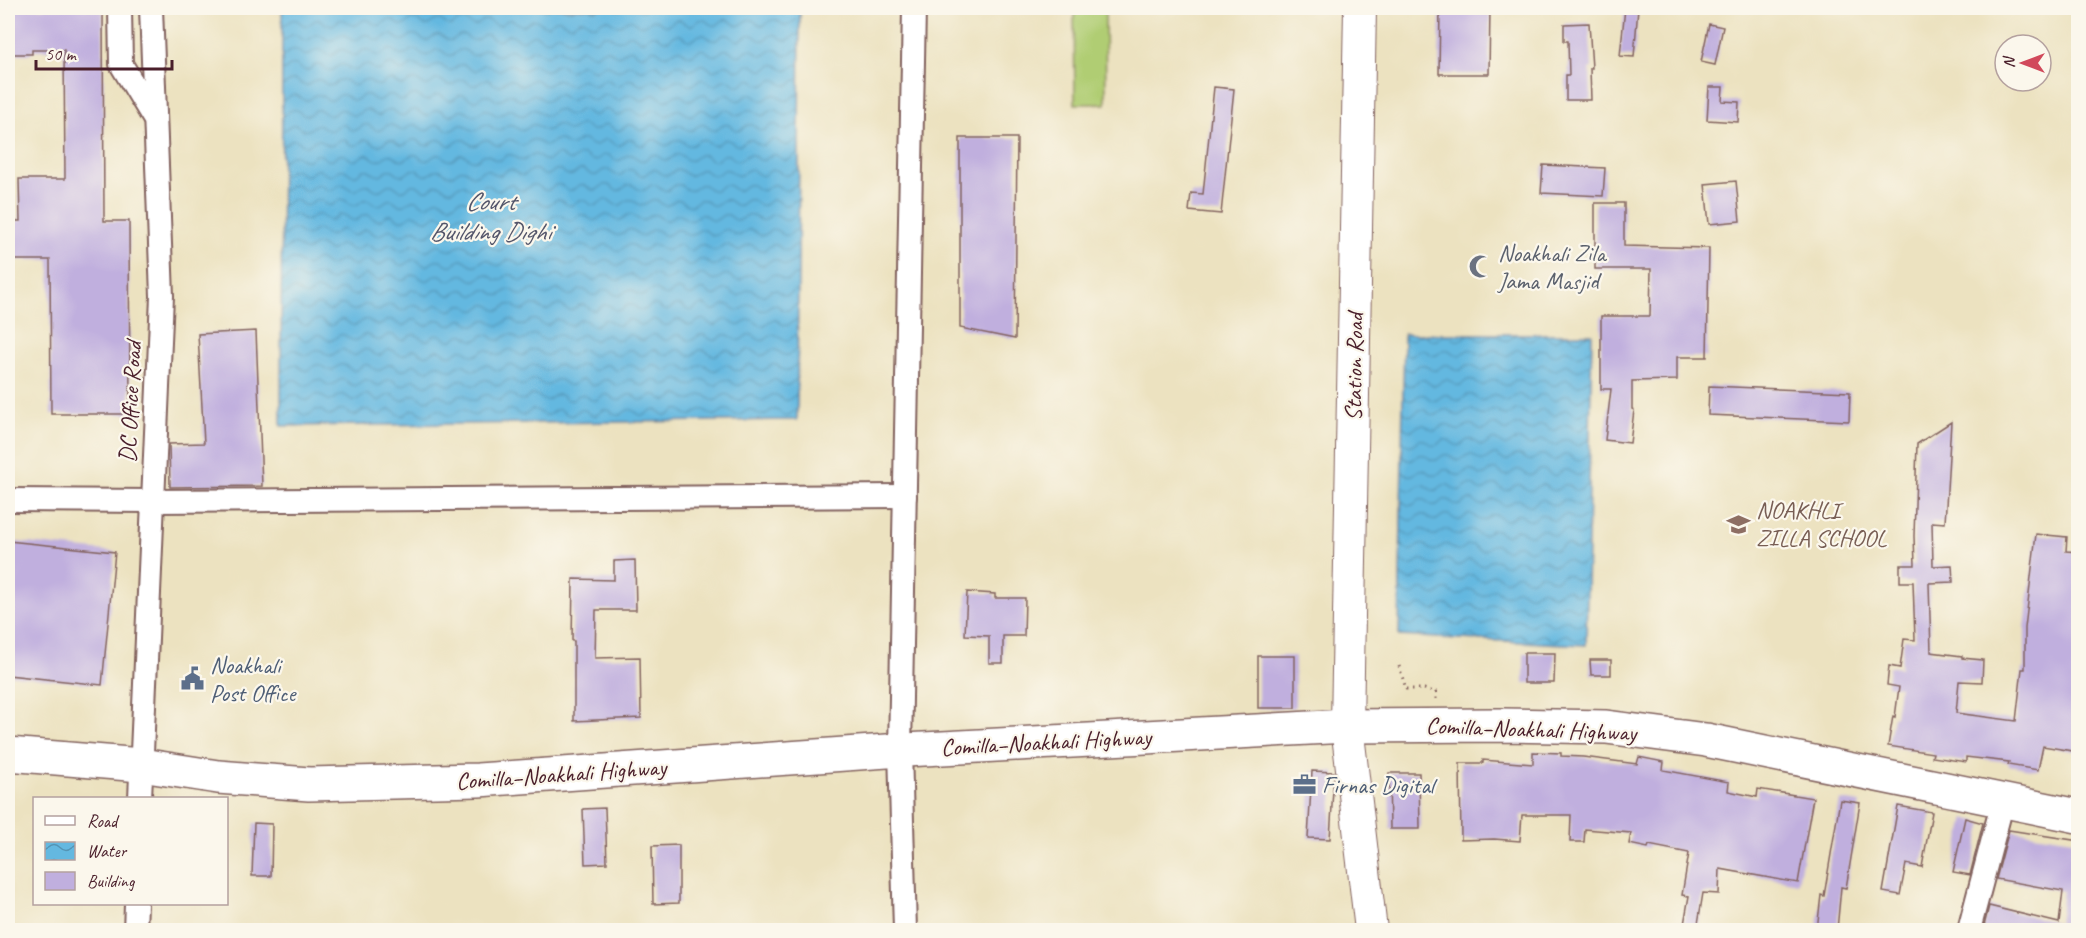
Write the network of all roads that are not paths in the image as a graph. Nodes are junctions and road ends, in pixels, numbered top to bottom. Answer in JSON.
{"nodes":[{"id":1,"x":120,"y":8,"type":"edge"},
{"id":2,"x":151,"y":8,"type":"edge"},
{"id":3,"x":914,"y":8,"type":"edge"},
{"id":4,"x":1360,"y":8,"type":"edge"},
{"id":5,"x":154,"y":118,"type":"junction"},
{"id":6,"x":905,"y":496,"type":"junction"},
{"id":7,"x":8,"y":500,"type":"edge"},
{"id":8,"x":153,"y":501,"type":"junction"},
{"id":9,"x":1347,"y":726,"type":"junction"},
{"id":10,"x":900,"y":750,"type":"junction"},
{"id":11,"x":8,"y":754,"type":"edge"},
{"id":12,"x":141,"y":765,"type":"junction"},
{"id":13,"x":140,"y":797,"type":"edge"},
{"id":14,"x":2003,"y":801,"type":"junction"},
{"id":15,"x":2079,"y":816,"type":"edge"},
{"id":16,"x":136,"y":905,"type":"edge"},
{"id":17,"x":135,"y":930,"type":"edge"},
{"id":18,"x":905,"y":930,"type":"edge"},
{"id":19,"x":1371,"y":930,"type":"edge"},
{"id":20,"x":1969,"y":930,"type":"edge"}],
"edges":[{"from":1,"to":5,"type":"street"},
{"from":2,"to":5,"type":"street","name":"DC Office Road"},
{"from":3,"to":6,"type":"street"},
{"from":4,"to":9,"type":"street","name":"Station Road"},
{"from":5,"to":8,"type":"street","name":"DC Office Road"},
{"from":6,"to":8,"type":"street"},
{"from":6,"to":10,"type":"street"},
{"from":7,"to":8,"type":"street"},
{"from":8,"to":12,"type":"street","name":"DC Office Road"},
{"from":9,"to":10,"type":"highway","name":"Comilla–Noakhali Highway"},
{"from":9,"to":14,"type":"highway","name":"Comilla–Noakhali Highway"},
{"from":9,"to":19,"type":"street","name":"Station Road"},
{"from":10,"to":12,"type":"highway","name":"Comilla–Noakhali Highway"},
{"from":10,"to":18,"type":"street"},
{"from":11,"to":12,"type":"highway","name":"Comilla–Noakhali Highway"},
{"from":12,"to":13,"type":"street","name":"DC Office Road"},
{"from":14,"to":15,"type":"highway","name":"Comilla–Noakhali Highway"},
{"from":14,"to":20,"type":"street"},
{"from":16,"to":17,"type":"street"}]}
